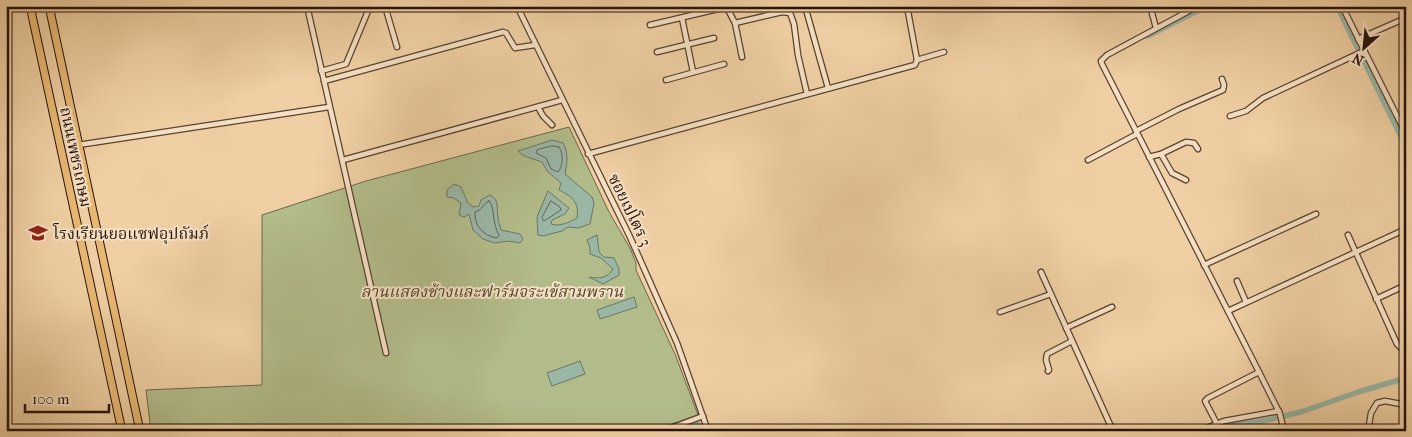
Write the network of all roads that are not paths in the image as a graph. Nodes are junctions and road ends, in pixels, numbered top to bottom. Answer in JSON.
{"nodes":[{"id":1,"x":30,"y":6,"type":"edge"},
{"id":2,"x":49,"y":6,"type":"edge"},
{"id":3,"x":307,"y":6,"type":"edge"},
{"id":4,"x":372,"y":6,"type":"edge"},
{"id":5,"x":385,"y":6,"type":"edge"},
{"id":6,"x":517,"y":6,"type":"edge"},
{"id":7,"x":701,"y":6,"type":"edge"},
{"id":8,"x":726,"y":6,"type":"edge"},
{"id":9,"x":805,"y":6,"type":"edge"},
{"id":10,"x":907,"y":6,"type":"edge"},
{"id":11,"x":1150,"y":6,"type":"edge"},
{"id":12,"x":1198,"y":6,"type":"edge"},
{"id":13,"x":1342,"y":6,"type":"edge"},
{"id":14,"x":718,"y":9,"type":"dead end"},
{"id":15,"x":702,"y":13,"type":"junction"},
{"id":16,"x":682,"y":18,"type":"junction"},
{"id":17,"x":1406,"y":18,"type":"edge"},
{"id":18,"x":735,"y":23,"type":"junction"},
{"id":19,"x":650,"y":26,"type":"dead end"},
{"id":20,"x":1156,"y":28,"type":"junction"},
{"id":21,"x":714,"y":38,"type":"dead end"},
{"id":22,"x":1358,"y":39,"type":"junction"},
{"id":23,"x":535,"y":45,"type":"junction"},
{"id":24,"x":688,"y":45,"type":"junction"},
{"id":25,"x":397,"y":47,"type":"dead end"},
{"id":26,"x":658,"y":52,"type":"dead end"},
{"id":27,"x":944,"y":52,"type":"dead end"},
{"id":28,"x":1361,"y":53,"type":"junction"},
{"id":29,"x":742,"y":57,"type":"dead end"},
{"id":30,"x":917,"y":60,"type":"junction"},
{"id":31,"x":724,"y":64,"type":"dead end"},
{"id":32,"x":321,"y":71,"type":"junction"},
{"id":33,"x":693,"y":72,"type":"junction"},
{"id":34,"x":1222,"y":79,"type":"dead end"},
{"id":35,"x":666,"y":80,"type":"dead end"},
{"id":36,"x":324,"y":81,"type":"junction"},
{"id":37,"x":828,"y":88,"type":"junction"},
{"id":38,"x":806,"y":94,"type":"junction"},
{"id":39,"x":562,"y":100,"type":"junction"},
{"id":40,"x":329,"y":107,"type":"junction"},
{"id":41,"x":538,"y":108,"type":"junction"},
{"id":42,"x":1230,"y":116,"type":"dead end"},
{"id":43,"x":552,"y":125,"type":"dead end"},
{"id":44,"x":1136,"y":133,"type":"junction"},
{"id":45,"x":1406,"y":134,"type":"edge"},
{"id":46,"x":78,"y":145,"type":"junction"},
{"id":47,"x":1198,"y":149,"type":"dead end"},
{"id":48,"x":588,"y":154,"type":"junction"},
{"id":49,"x":1161,"y":154,"type":"junction"},
{"id":50,"x":1149,"y":157,"type":"junction"},
{"id":51,"x":343,"y":160,"type":"junction"},
{"id":52,"x":1088,"y":160,"type":"dead end"},
{"id":53,"x":1186,"y":180,"type":"dead end"},
{"id":54,"x":1316,"y":214,"type":"dead end"},
{"id":55,"x":1406,"y":229,"type":"edge"},
{"id":56,"x":1348,"y":235,"type":"dead end"},
{"id":57,"x":1355,"y":253,"type":"junction"},
{"id":58,"x":1204,"y":265,"type":"junction"},
{"id":59,"x":1041,"y":272,"type":"dead end"},
{"id":60,"x":1237,"y":281,"type":"dead end"},
{"id":61,"x":1406,"y":284,"type":"edge"},
{"id":62,"x":1051,"y":294,"type":"junction"},
{"id":63,"x":1376,"y":299,"type":"junction"},
{"id":64,"x":1246,"y":302,"type":"junction"},
{"id":65,"x":1112,"y":307,"type":"dead end"},
{"id":66,"x":1228,"y":311,"type":"junction"},
{"id":67,"x":1000,"y":312,"type":"dead end"},
{"id":68,"x":1066,"y":328,"type":"junction"},
{"id":69,"x":1072,"y":341,"type":"junction"},
{"id":70,"x":1406,"y":345,"type":"edge"},
{"id":71,"x":386,"y":353,"type":"dead end"},
{"id":72,"x":1048,"y":371,"type":"dead end"},
{"id":73,"x":1259,"y":372,"type":"junction"},
{"id":74,"x":1406,"y":405,"type":"edge"},
{"id":75,"x":1279,"y":413,"type":"junction"},
{"id":76,"x":703,"y":416,"type":"junction"},
{"id":77,"x":1217,"y":424,"type":"junction"},
{"id":78,"x":1284,"y":428,"type":"edge"},
{"id":79,"x":122,"y":431,"type":"edge"},
{"id":80,"x":140,"y":431,"type":"edge"},
{"id":81,"x":663,"y":431,"type":"edge"},
{"id":82,"x":708,"y":431,"type":"edge"},
{"id":83,"x":1114,"y":431,"type":"edge"},
{"id":84,"x":1199,"y":431,"type":"edge"},
{"id":85,"x":1368,"y":431,"type":"edge"}],
"edges":[{"from":1,"to":79,"type":"main road","name":"ถนนเพชรเกษม"},
{"from":2,"to":46,"type":"main road","name":"ถนนเพชรเกษม"},
{"from":3,"to":32,"type":"street"},
{"from":4,"to":32,"type":"street"},
{"from":5,"to":25,"type":"street"},
{"from":6,"to":23,"type":"street","name":"ซอยเปโตร 3"},
{"from":7,"to":15,"type":"street"},
{"from":8,"to":18,"type":"street"},
{"from":9,"to":37,"type":"street"},
{"from":10,"to":30,"type":"street"},
{"from":11,"to":20,"type":"street"},
{"from":12,"to":20,"type":"street"},
{"from":13,"to":22,"type":"street"},
{"from":14,"to":15,"type":"street"},
{"from":15,"to":16,"type":"street"},
{"from":16,"to":19,"type":"street"},
{"from":16,"to":24,"type":"street"},
{"from":17,"to":22,"type":"street"},
{"from":18,"to":29,"type":"street"},
{"from":18,"to":38,"type":"street"},
{"from":20,"to":44,"type":"street"},
{"from":21,"to":24,"type":"street"},
{"from":22,"to":28,"type":"street"},
{"from":23,"to":36,"type":"street"},
{"from":23,"to":39,"type":"street","name":"ซอยเปโตร 3"},
{"from":24,"to":26,"type":"street"},
{"from":24,"to":33,"type":"street"},
{"from":27,"to":30,"type":"street"},
{"from":28,"to":42,"type":"street"},
{"from":28,"to":45,"type":"street"},
{"from":30,"to":37,"type":"street"},
{"from":31,"to":33,"type":"street"},
{"from":32,"to":36,"type":"street"},
{"from":33,"to":35,"type":"street"},
{"from":34,"to":44,"type":"street"},
{"from":36,"to":40,"type":"street"},
{"from":37,"to":38,"type":"street"},
{"from":38,"to":48,"type":"street"},
{"from":39,"to":41,"type":"street"},
{"from":39,"to":48,"type":"street","name":"ซอยเปโตร 3"},
{"from":40,"to":46,"type":"street"},
{"from":40,"to":51,"type":"street"},
{"from":41,"to":43,"type":"street"},
{"from":41,"to":51,"type":"street"},
{"from":44,"to":50,"type":"street"},
{"from":44,"to":52,"type":"street"},
{"from":46,"to":80,"type":"main road","name":"ถนนเพชรเกษม"},
{"from":47,"to":49,"type":"street"},
{"from":48,"to":76,"type":"street","name":"ซอยเปโตร 3"},
{"from":49,"to":50,"type":"street"},
{"from":49,"to":53,"type":"street"},
{"from":50,"to":58,"type":"street"},
{"from":51,"to":71,"type":"street"},
{"from":54,"to":58,"type":"street"},
{"from":55,"to":57,"type":"street"},
{"from":56,"to":57,"type":"street"},
{"from":57,"to":63,"type":"street"},
{"from":57,"to":64,"type":"street"},
{"from":58,"to":66,"type":"street"},
{"from":59,"to":62,"type":"street"},
{"from":60,"to":64,"type":"street"},
{"from":61,"to":63,"type":"street"},
{"from":62,"to":67,"type":"street"},
{"from":62,"to":68,"type":"street"},
{"from":63,"to":70,"type":"street"},
{"from":64,"to":66,"type":"street"},
{"from":65,"to":68,"type":"street"},
{"from":66,"to":73,"type":"street"},
{"from":68,"to":69,"type":"street"},
{"from":69,"to":72,"type":"street"},
{"from":69,"to":83,"type":"street"},
{"from":73,"to":75,"type":"street"},
{"from":73,"to":77,"type":"street"},
{"from":74,"to":85,"type":"street"},
{"from":75,"to":77,"type":"street"},
{"from":75,"to":78,"type":"street"},
{"from":76,"to":81,"type":"street"},
{"from":76,"to":82,"type":"street","name":"ซอยเปโตร 3"},
{"from":77,"to":84,"type":"street"}]}
